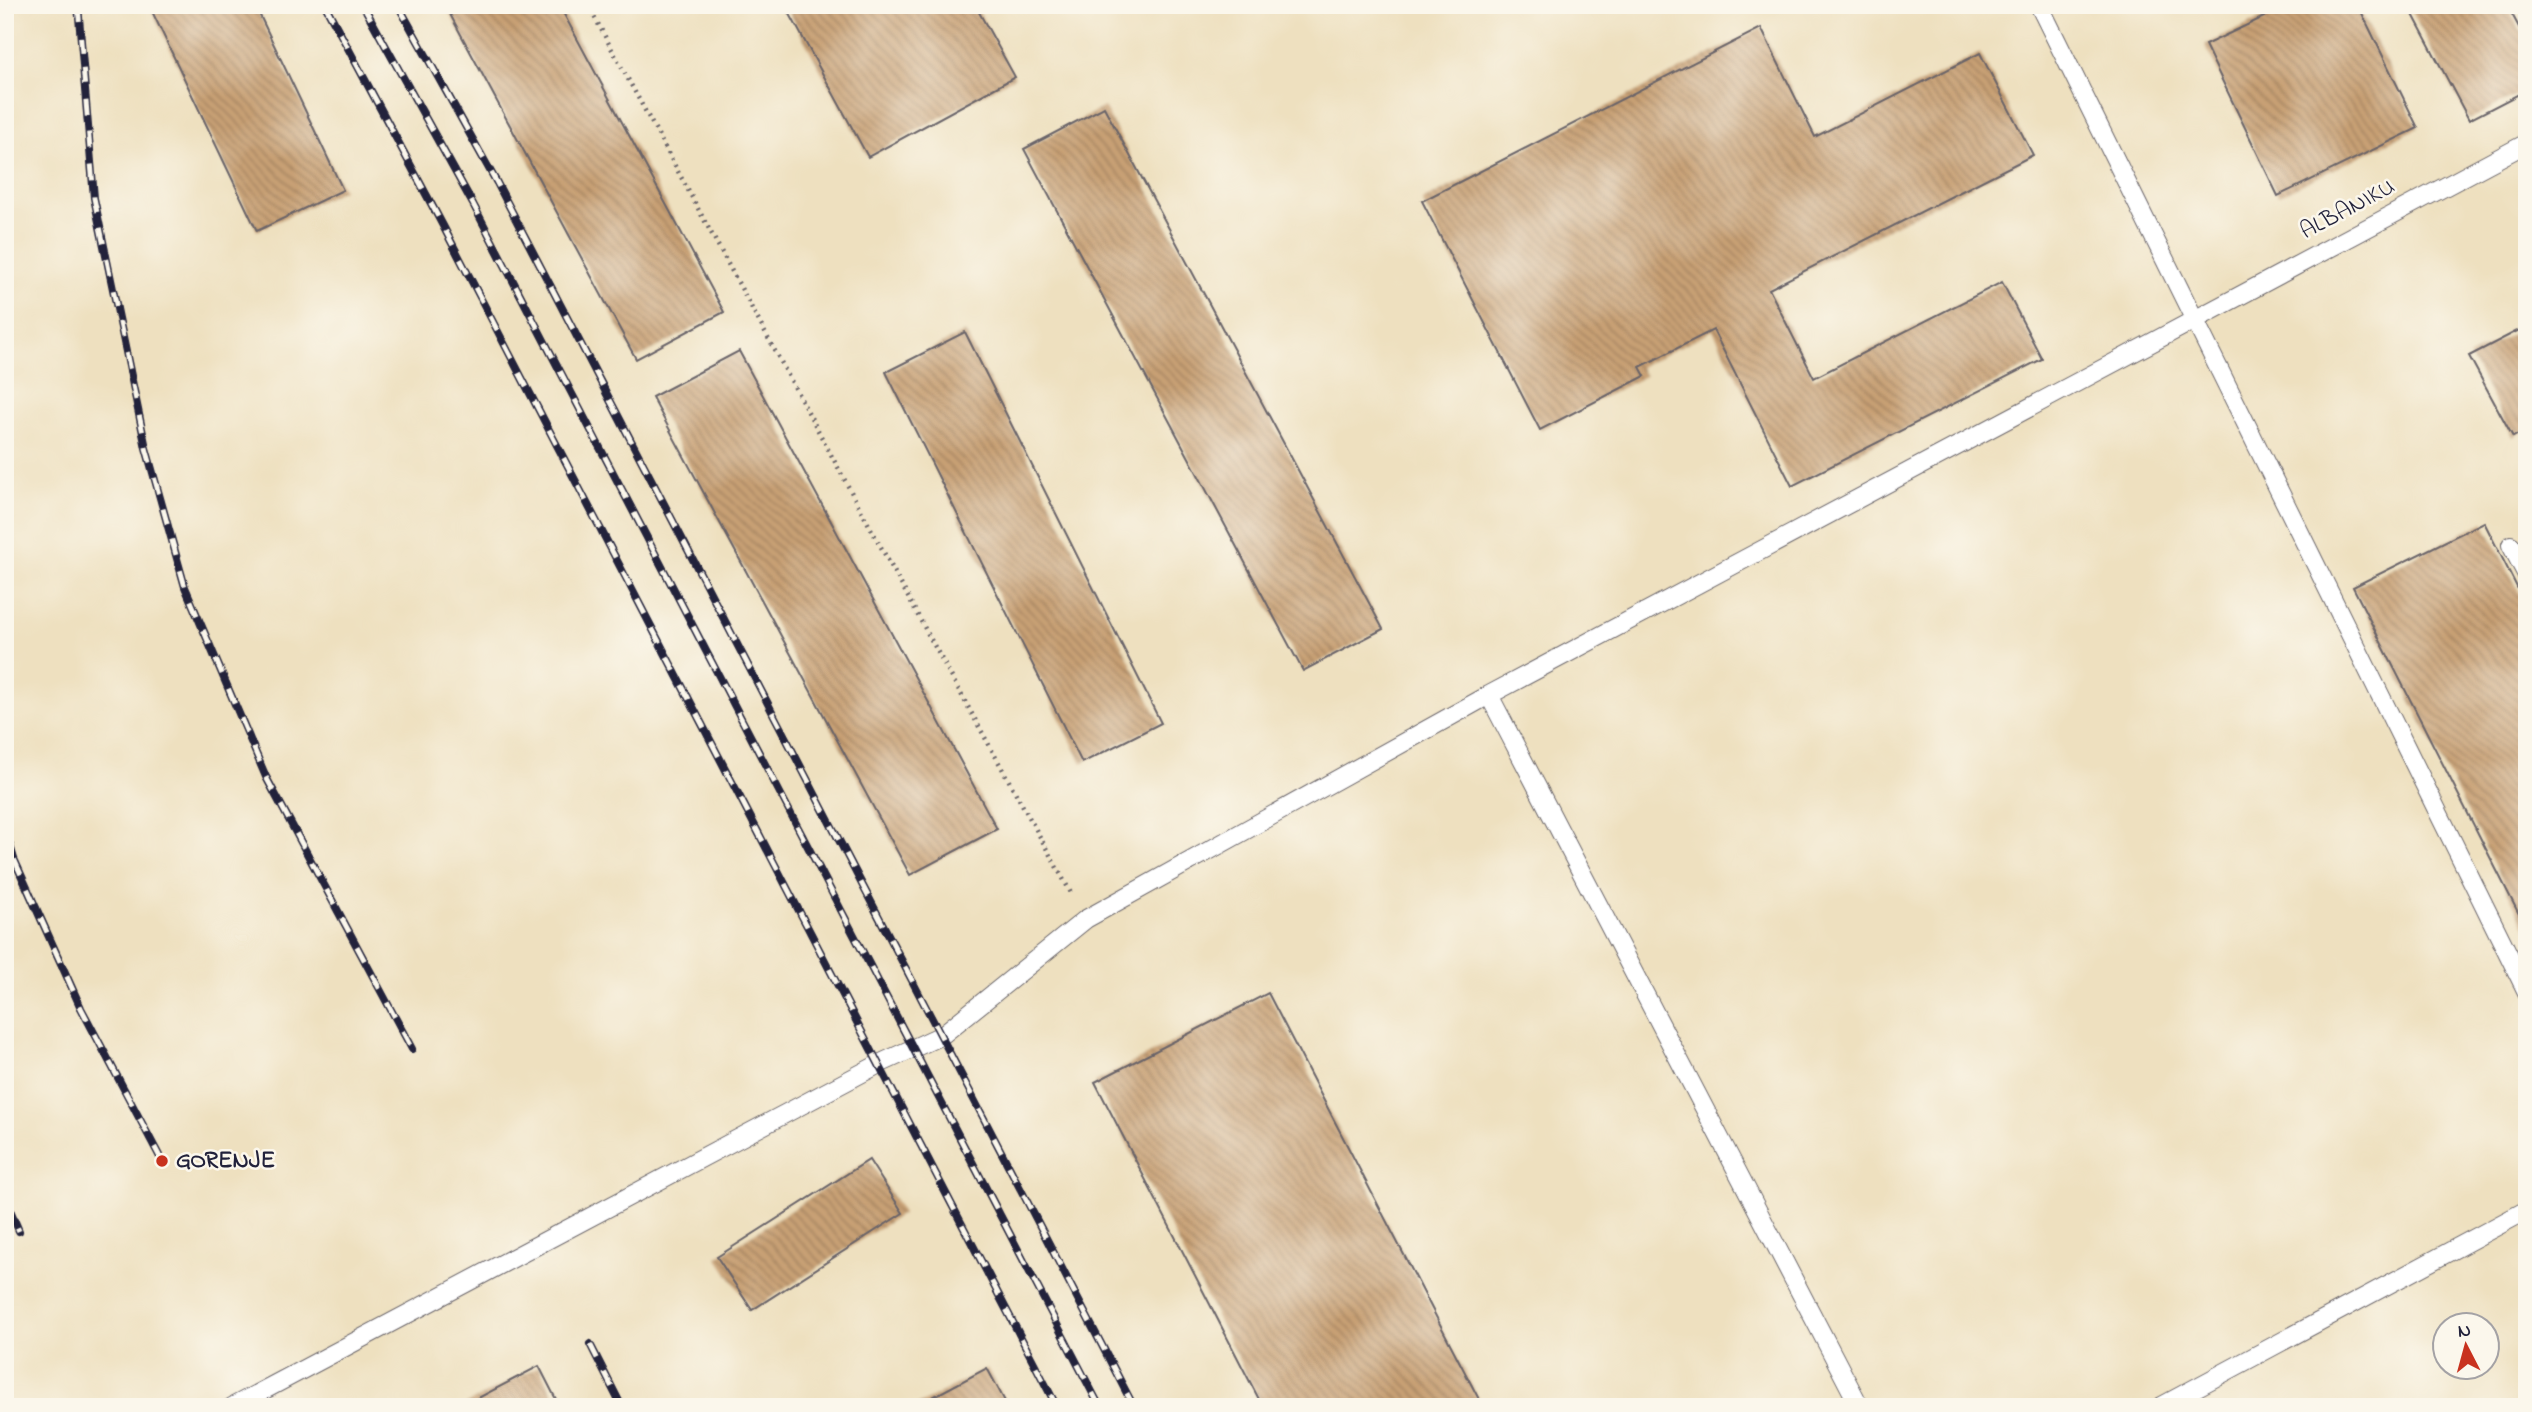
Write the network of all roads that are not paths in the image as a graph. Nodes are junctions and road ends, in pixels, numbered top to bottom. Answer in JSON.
{"nodes":[{"id":1,"x":2039,"y":5,"type":"edge"},
{"id":2,"x":2527,"y":144,"type":"edge"},
{"id":3,"x":2193,"y":320,"type":"junction"},
{"id":4,"x":2511,"y":545,"type":"dead end"},
{"id":5,"x":2527,"y":575,"type":"edge"},
{"id":6,"x":1489,"y":695,"type":"junction"},
{"id":7,"x":2527,"y":992,"type":"edge"},
{"id":8,"x":2527,"y":1210,"type":"edge"},
{"id":9,"x":232,"y":1407,"type":"edge"},
{"id":10,"x":1860,"y":1407,"type":"edge"},
{"id":11,"x":2160,"y":1407,"type":"edge"}],
"edges":[{"from":1,"to":3,"type":"lane"},
{"from":2,"to":3,"type":"lane","name":"ALBANIKU"},
{"from":3,"to":6,"type":"lane","name":"ALBANIKU"},
{"from":3,"to":7,"type":"lane"},
{"from":4,"to":5,"type":"lane"},
{"from":6,"to":9,"type":"lane","name":"ALBANIKU"},
{"from":6,"to":10,"type":"lane"},
{"from":8,"to":11,"type":"lane"}]}
